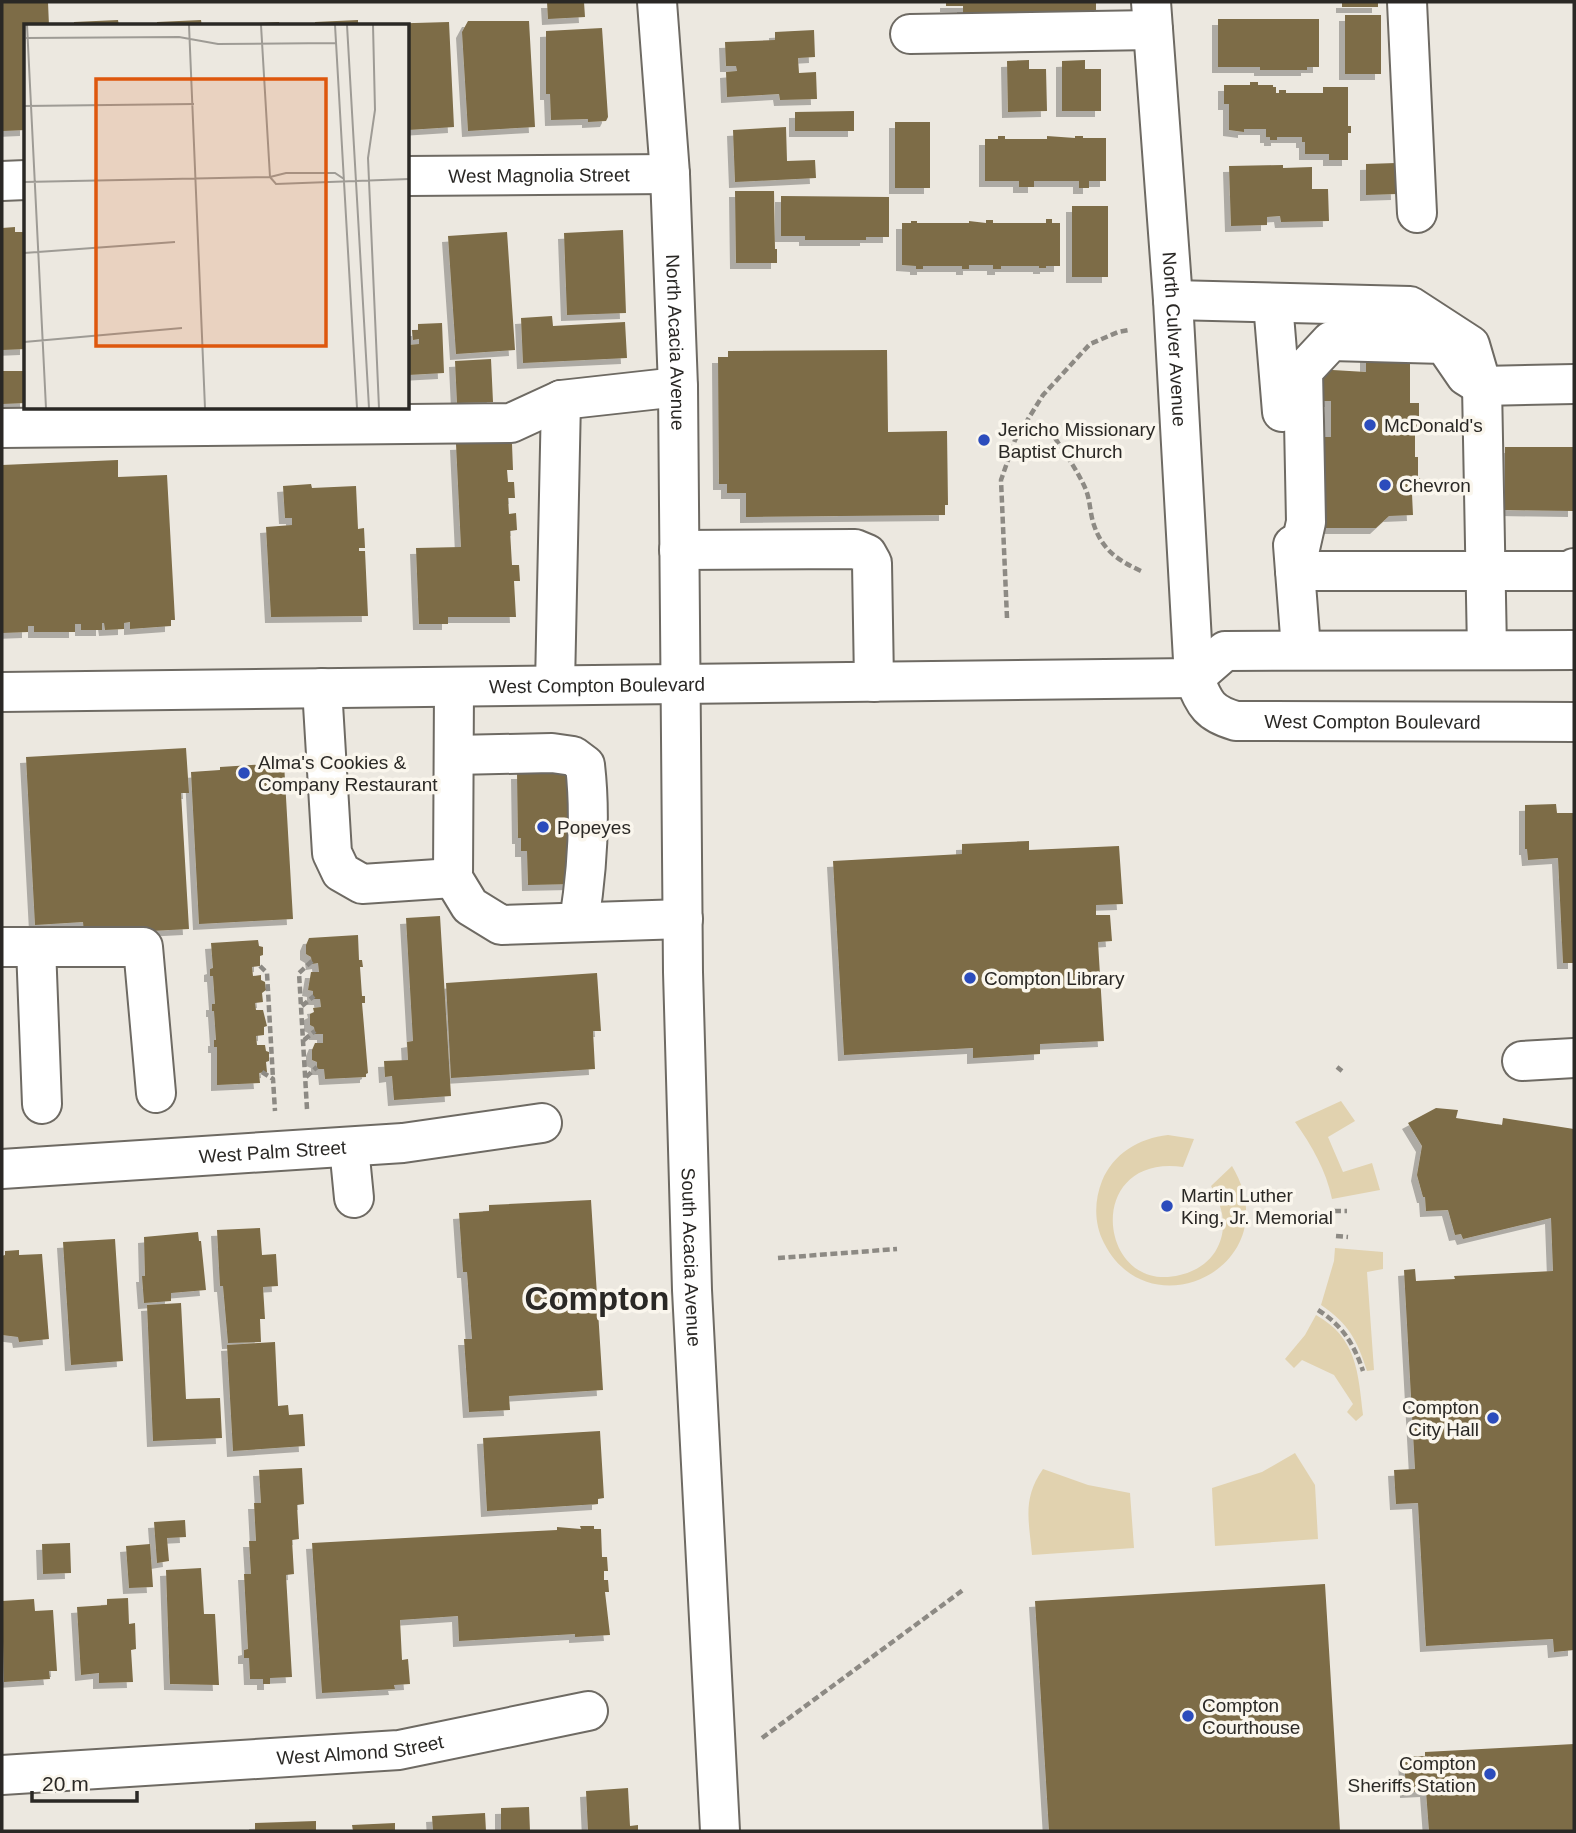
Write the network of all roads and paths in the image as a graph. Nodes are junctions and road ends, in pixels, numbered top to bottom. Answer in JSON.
{"nodes":[{"id":1,"x":657,"y":2,"type":"edge"},
{"id":2,"x":1407,"y":2,"type":"edge"},
{"id":3,"x":1152,"y":16,"type":"edge"},
{"id":4,"x":910,"y":34,"type":"dead end"},
{"id":5,"x":670,"y":174,"type":"junction"},
{"id":6,"x":410,"y":176,"type":"edge"},
{"id":7,"x":24,"y":180,"type":"edge"},
{"id":8,"x":2,"y":181,"type":"edge"},
{"id":9,"x":1417,"y":213,"type":"dead end"},
{"id":10,"x":1173,"y":300,"type":"junction"},
{"id":11,"x":1273,"y":303,"type":"junction"},
{"id":12,"x":1129,"y":330,"type":"dead end"},
{"id":13,"x":1574,"y":384,"type":"edge"},
{"id":14,"x":1482,"y":386,"type":"junction"},
{"id":15,"x":678,"y":387,"type":"junction"},
{"id":16,"x":561,"y":400,"type":"junction"},
{"id":17,"x":2,"y":428,"type":"edge"},
{"id":18,"x":1055,"y":438,"type":"dead end"},
{"id":19,"x":679,"y":550,"type":"junction"},
{"id":20,"x":1574,"y":568,"type":"edge"},
{"id":21,"x":1141,"y":570,"type":"dead end"},
{"id":22,"x":1296,"y":570,"type":"junction"},
{"id":23,"x":1486,"y":570,"type":"junction"},
{"id":24,"x":1007,"y":618,"type":"dead end"},
{"id":25,"x":1301,"y":649,"type":"junction"},
{"id":26,"x":1487,"y":650,"type":"junction"},
{"id":27,"x":1574,"y":650,"type":"edge"},
{"id":28,"x":1194,"y":678,"type":"junction"},
{"id":29,"x":874,"y":682,"type":"junction"},
{"id":30,"x":680,"y":684,"type":"junction"},
{"id":31,"x":555,"y":685,"type":"junction"},
{"id":32,"x":454,"y":687,"type":"junction"},
{"id":33,"x":321,"y":688,"type":"junction"},
{"id":34,"x":2,"y":692,"type":"edge"},
{"id":35,"x":1574,"y":722,"type":"edge"},
{"id":36,"x":454,"y":755,"type":"junction"},
{"id":37,"x":453,"y":878,"type":"junction"},
{"id":38,"x":683,"y":919,"type":"junction"},
{"id":39,"x":579,"y":922,"type":"junction"},
{"id":40,"x":19,"y":947,"type":"edge"},
{"id":41,"x":312,"y":961,"type":"dead end"},
{"id":42,"x":260,"y":966,"type":"dead end"},
{"id":43,"x":314,"y":996,"type":"dead end"},
{"id":44,"x":301,"y":1006,"type":"junction"},
{"id":45,"x":315,"y":1031,"type":"dead end"},
{"id":46,"x":303,"y":1041,"type":"junction"},
{"id":47,"x":1574,"y":1058,"type":"edge"},
{"id":48,"x":1522,"y":1061,"type":"dead end"},
{"id":49,"x":317,"y":1067,"type":"dead end"},
{"id":50,"x":262,"y":1072,"type":"dead end"},
{"id":51,"x":305,"y":1077,"type":"junction"},
{"id":52,"x":273,"y":1079,"type":"junction"},
{"id":53,"x":156,"y":1093,"type":"dead end"},
{"id":54,"x":42,"y":1104,"type":"dead end"},
{"id":55,"x":307,"y":1109,"type":"dead end"},
{"id":56,"x":275,"y":1111,"type":"dead end"},
{"id":57,"x":542,"y":1123,"type":"dead end"},
{"id":58,"x":349,"y":1147,"type":"junction"},
{"id":59,"x":2,"y":1169,"type":"edge"},
{"id":60,"x":354,"y":1198,"type":"dead end"},
{"id":61,"x":1334,"y":1211,"type":"dead end"},
{"id":62,"x":1347,"y":1211,"type":"dead end"},
{"id":63,"x":1336,"y":1236,"type":"dead end"},
{"id":64,"x":1348,"y":1237,"type":"dead end"},
{"id":65,"x":897,"y":1250,"type":"dead end"},
{"id":66,"x":778,"y":1258,"type":"dead end"},
{"id":67,"x":1318,"y":1310,"type":"dead end"},
{"id":68,"x":1363,"y":1371,"type":"dead end"},
{"id":69,"x":962,"y":1590,"type":"dead end"},
{"id":70,"x":587,"y":1712,"type":"dead end"},
{"id":71,"x":762,"y":1738,"type":"dead end"},
{"id":72,"x":2,"y":1775,"type":"edge"},
{"id":73,"x":720,"y":1831,"type":"edge"}],
"edges":[{"from":1,"to":5,"type":"street","name":"North Acacia Avenue"},
{"from":2,"to":9,"type":"street"},
{"from":3,"to":4,"type":"street"},
{"from":3,"to":10,"type":"street","name":"North Culver Avenue"},
{"from":5,"to":6,"type":"street","name":"West Magnolia Street"},
{"from":5,"to":15,"type":"street","name":"North Acacia Avenue"},
{"from":7,"to":8,"type":"street"},
{"from":10,"to":11,"type":"street"},
{"from":10,"to":28,"type":"street","name":"North Culver Avenue"},
{"from":11,"to":14,"type":"street"},
{"from":11,"to":22,"type":"street"},
{"from":12,"to":24,"type":"path"},
{"from":13,"to":14,"type":"street"},
{"from":14,"to":22,"type":"street"},
{"from":14,"to":23,"type":"street"},
{"from":15,"to":16,"type":"street"},
{"from":15,"to":19,"type":"street","name":"North Acacia Avenue"},
{"from":16,"to":17,"type":"street"},
{"from":16,"to":31,"type":"street"},
{"from":18,"to":21,"type":"path"},
{"from":19,"to":29,"type":"street"},
{"from":19,"to":30,"type":"street","name":"North Acacia Avenue"},
{"from":20,"to":23,"type":"street"},
{"from":22,"to":23,"type":"street"},
{"from":22,"to":25,"type":"street"},
{"from":23,"to":26,"type":"street"},
{"from":25,"to":26,"type":"street"},
{"from":25,"to":28,"type":"street"},
{"from":26,"to":27,"type":"street"},
{"from":28,"to":29,"type":"street","name":"West Compton Boulevard"},
{"from":28,"to":35,"type":"street","name":"West Compton Boulevard"},
{"from":29,"to":30,"type":"street","name":"West Compton Boulevard"},
{"from":30,"to":31,"type":"street","name":"West Compton Boulevard"},
{"from":30,"to":38,"type":"street","name":"South Acacia Avenue"},
{"from":31,"to":32,"type":"street","name":"West Compton Boulevard"},
{"from":32,"to":33,"type":"street","name":"West Compton Boulevard"},
{"from":32,"to":36,"type":"street"},
{"from":33,"to":34,"type":"street","name":"West Compton Boulevard"},
{"from":33,"to":37,"type":"street"},
{"from":36,"to":37,"type":"street"},
{"from":36,"to":39,"type":"street"},
{"from":37,"to":39,"type":"street"},
{"from":38,"to":39,"type":"street"},
{"from":38,"to":73,"type":"street","name":"South Acacia Avenue"},
{"from":40,"to":53,"type":"street"},
{"from":40,"to":54,"type":"street"},
{"from":41,"to":44,"type":"path"},
{"from":42,"to":52,"type":"path"},
{"from":43,"to":44,"type":"path"},
{"from":44,"to":46,"type":"path"},
{"from":45,"to":46,"type":"path"},
{"from":46,"to":51,"type":"path"},
{"from":47,"to":48,"type":"street"},
{"from":49,"to":51,"type":"path"},
{"from":50,"to":52,"type":"path"},
{"from":51,"to":55,"type":"path"},
{"from":52,"to":56,"type":"path"},
{"from":57,"to":58,"type":"street","name":"West Palm Street"},
{"from":58,"to":59,"type":"street","name":"West Palm Street"},
{"from":58,"to":60,"type":"street"},
{"from":61,"to":62,"type":"path"},
{"from":63,"to":64,"type":"path"},
{"from":65,"to":66,"type":"path"},
{"from":67,"to":68,"type":"path"},
{"from":69,"to":71,"type":"path"},
{"from":70,"to":72,"type":"street","name":"West Almond Street"}]}
